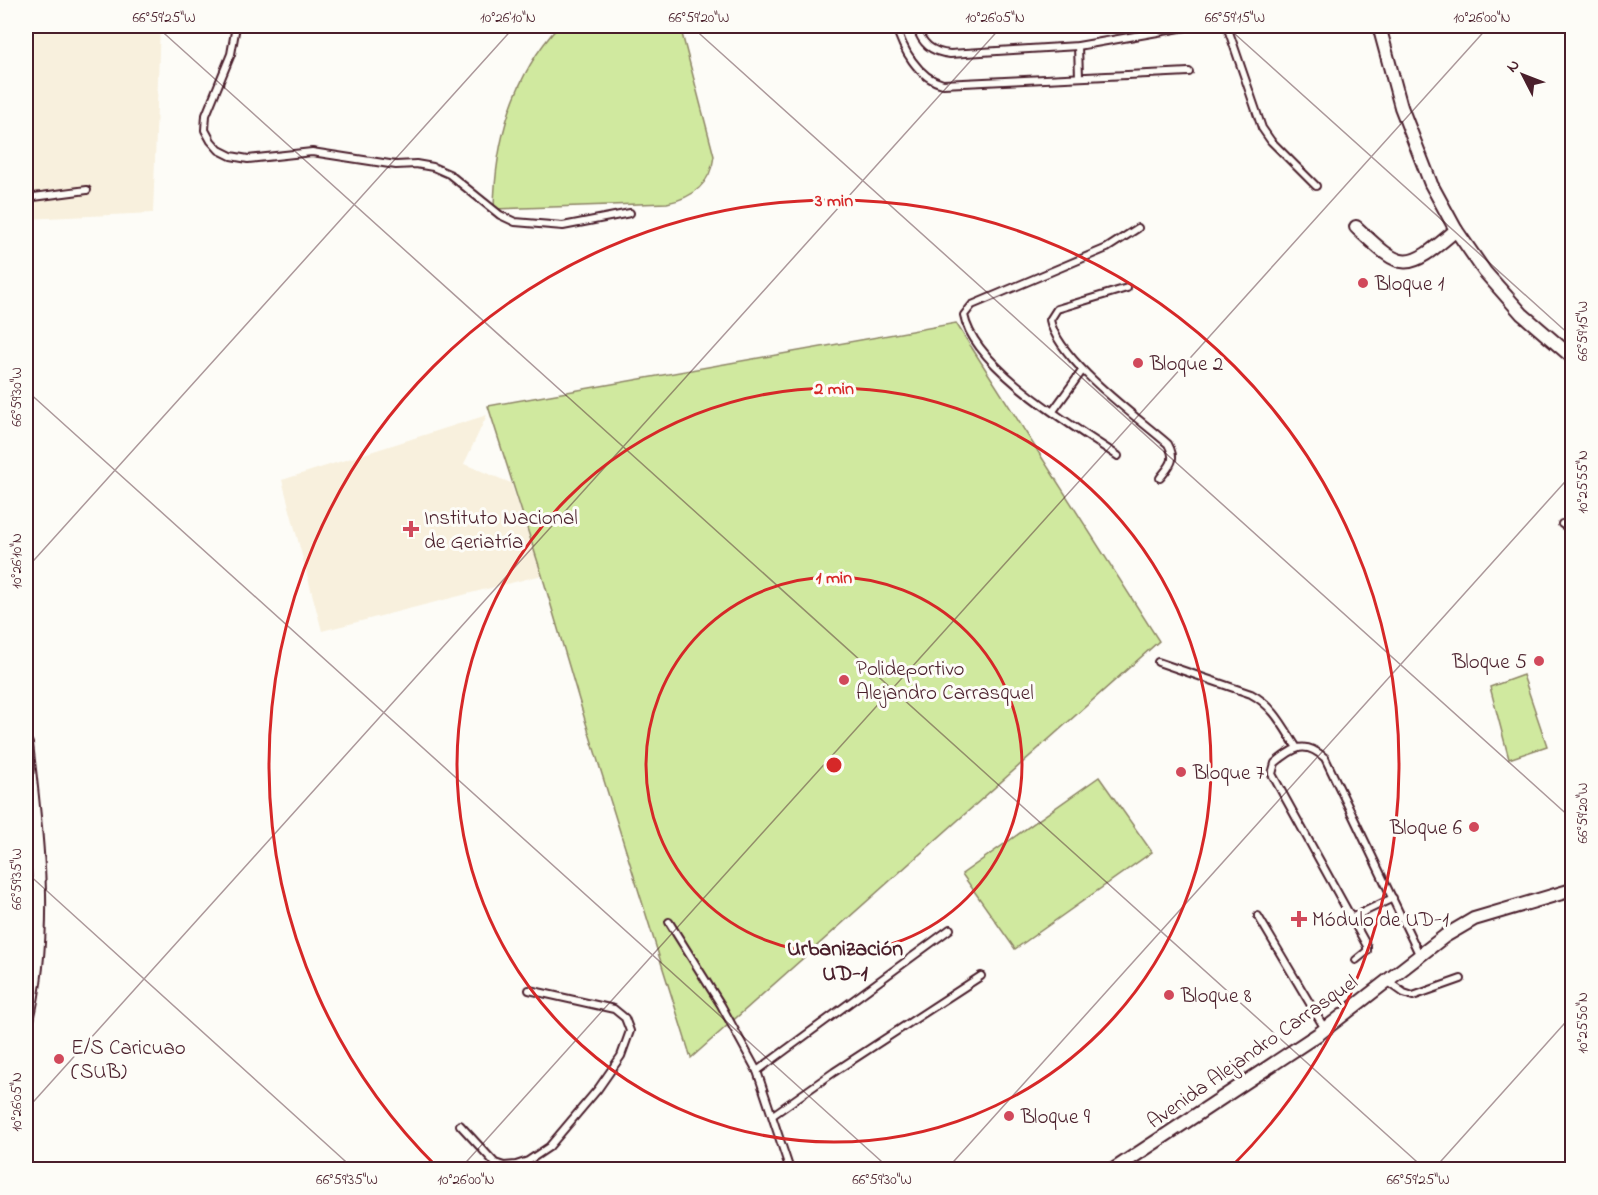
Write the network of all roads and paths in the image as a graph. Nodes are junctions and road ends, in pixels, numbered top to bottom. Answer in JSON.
{"nodes":[{"id":1,"x":236,"y":26,"type":"edge"},
{"id":2,"x":896,"y":26,"type":"edge"},
{"id":3,"x":916,"y":26,"type":"edge"},
{"id":4,"x":1192,"y":26,"type":"edge"},
{"id":5,"x":1227,"y":26,"type":"edge"},
{"id":6,"x":1379,"y":26,"type":"edge"},
{"id":7,"x":1078,"y":46,"type":"junction"},
{"id":8,"x":1189,"y":72,"type":"dead end"},
{"id":9,"x":1079,"y":77,"type":"junction"},
{"id":10,"x":1316,"y":186,"type":"dead end"},
{"id":11,"x":87,"y":190,"type":"dead end"},
{"id":12,"x":26,"y":198,"type":"edge"},
{"id":13,"x":630,"y":213,"type":"dead end"},
{"id":14,"x":1356,"y":227,"type":"dead end"},
{"id":15,"x":1138,"y":228,"type":"dead end"},
{"id":16,"x":1456,"y":230,"type":"junction"},
{"id":17,"x":1127,"y":288,"type":"dead end"},
{"id":18,"x":1570,"y":350,"type":"edge"},
{"id":19,"x":1082,"y":370,"type":"junction"},
{"id":20,"x":1053,"y":411,"type":"junction"},
{"id":21,"x":1118,"y":456,"type":"dead end"},
{"id":22,"x":1160,"y":478,"type":"dead end"},
{"id":23,"x":1562,"y":524,"type":"dead end"},
{"id":24,"x":1572,"y":530,"type":"edge"},
{"id":25,"x":1158,"y":662,"type":"dead end"},
{"id":26,"x":26,"y":744,"type":"edge"},
{"id":27,"x":1297,"y":748,"type":"junction"},
{"id":28,"x":1572,"y":890,"type":"edge"},
{"id":29,"x":1392,"y":898,"type":"junction"},
{"id":30,"x":1258,"y":916,"type":"dead end"},
{"id":31,"x":1351,"y":918,"type":"junction"},
{"id":32,"x":669,"y":922,"type":"dead end"},
{"id":33,"x":950,"y":929,"type":"dead end"},
{"id":34,"x":1420,"y":956,"type":"junction"},
{"id":35,"x":1356,"y":960,"type":"dead end"},
{"id":36,"x":981,"y":976,"type":"dead end"},
{"id":37,"x":1461,"y":979,"type":"dead end"},
{"id":38,"x":1386,"y":981,"type":"junction"},
{"id":39,"x":529,"y":990,"type":"dead end"},
{"id":40,"x":26,"y":1024,"type":"edge"},
{"id":41,"x":1325,"y":1029,"type":"junction"},
{"id":42,"x":757,"y":1071,"type":"junction"},
{"id":43,"x":773,"y":1115,"type":"junction"},
{"id":44,"x":460,"y":1125,"type":"dead end"},
{"id":45,"x":528,"y":1161,"type":"junction"},
{"id":46,"x":532,"y":1170,"type":"edge"},
{"id":47,"x":790,"y":1170,"type":"edge"},
{"id":48,"x":1113,"y":1170,"type":"edge"}],
"edges":[{"from":1,"to":13,"type":"lane"},
{"from":2,"to":9,"type":"lane"},
{"from":3,"to":7,"type":"lane"},
{"from":4,"to":7,"type":"lane"},
{"from":5,"to":10,"type":"lane"},
{"from":6,"to":16,"type":"street"},
{"from":7,"to":9,"type":"lane"},
{"from":8,"to":9,"type":"lane"},
{"from":11,"to":12,"type":"lane"},
{"from":14,"to":16,"type":"street"},
{"from":15,"to":20,"type":"lane"},
{"from":16,"to":18,"type":"street"},
{"from":17,"to":19,"type":"lane"},
{"from":19,"to":20,"type":"lane"},
{"from":19,"to":22,"type":"lane"},
{"from":20,"to":21,"type":"lane"},
{"from":23,"to":24,"type":"lane"},
{"from":25,"to":27,"type":"lane"},
{"from":26,"to":40,"type":"street"},
{"from":27,"to":29,"type":"lane"},
{"from":27,"to":31,"type":"lane"},
{"from":28,"to":34,"type":"street","name":"Avenida Alejandro Carrasquel"},
{"from":29,"to":31,"type":"lane"},
{"from":29,"to":34,"type":"lane"},
{"from":30,"to":41,"type":"lane"},
{"from":31,"to":35,"type":"lane"},
{"from":32,"to":42,"type":"lane"},
{"from":33,"to":42,"type":"lane"},
{"from":34,"to":38,"type":"street","name":"Avenida Alejandro Carrasquel"},
{"from":36,"to":43,"type":"lane"},
{"from":37,"to":38,"type":"lane"},
{"from":38,"to":41,"type":"street","name":"Avenida Alejandro Carrasquel"},
{"from":39,"to":45,"type":"lane"},
{"from":41,"to":48,"type":"street","name":"Avenida Alejandro Carrasquel"},
{"from":42,"to":43,"type":"lane"},
{"from":43,"to":47,"type":"lane"},
{"from":44,"to":45,"type":"lane"},
{"from":45,"to":46,"type":"lane"}]}
